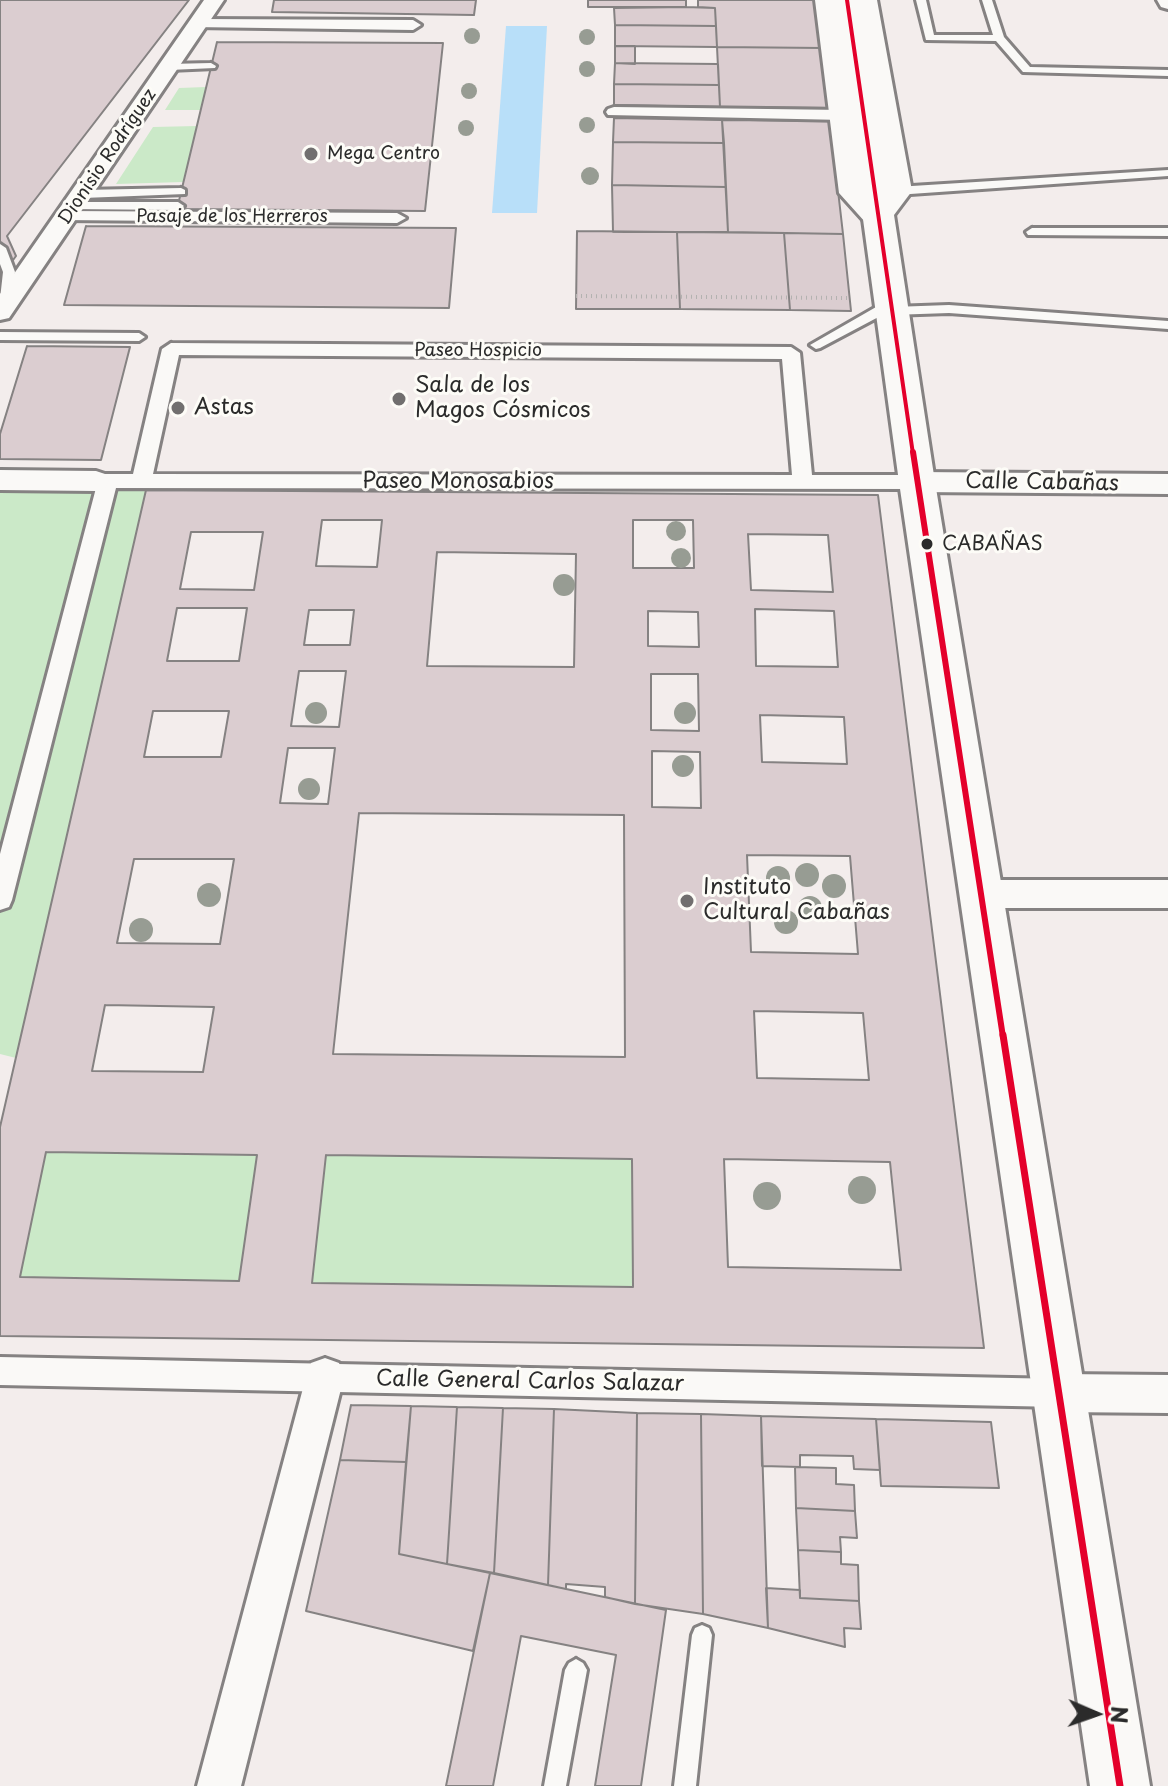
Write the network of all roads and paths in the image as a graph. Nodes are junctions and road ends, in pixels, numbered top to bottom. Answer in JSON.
{"nodes":[{"id":1,"x":214,"y":0,"type":"edge"},
{"id":2,"x":829,"y":0,"type":"edge"},
{"id":3,"x":847,"y":0,"type":"edge"},
{"id":4,"x":863,"y":0,"type":"edge"},
{"id":5,"x":921,"y":0,"type":"edge"},
{"id":6,"x":987,"y":0,"type":"edge"},
{"id":7,"x":198,"y":24,"type":"junction"},
{"id":8,"x":413,"y":25,"type":"dead end"},
{"id":9,"x":999,"y":38,"type":"junction"},
{"id":10,"x":172,"y":62,"type":"junction"},
{"id":11,"x":212,"y":62,"type":"dead end"},
{"id":12,"x":1168,"y":73,"type":"edge"},
{"id":13,"x":614,"y":112,"type":"dead end"},
{"id":14,"x":844,"y":115,"type":"junction"},
{"id":15,"x":1168,"y":173,"type":"edge"},
{"id":16,"x":181,"y":192,"type":"dead end"},
{"id":17,"x":882,"y":196,"type":"junction"},
{"id":18,"x":75,"y":205,"type":"junction"},
{"id":19,"x":178,"y":206,"type":"dead end"},
{"id":20,"x":397,"y":218,"type":"dead end"},
{"id":21,"x":1032,"y":232,"type":"dead end"},
{"id":22,"x":1168,"y":232,"type":"edge"},
{"id":23,"x":0,"y":248,"type":"edge"},
{"id":24,"x":0,"y":295,"type":"edge"},
{"id":25,"x":576,"y":296,"type":"dead end"},
{"id":26,"x":850,"y":298,"type":"dead end"},
{"id":27,"x":891,"y":307,"type":"junction"},
{"id":28,"x":0,"y":312,"type":"edge"},
{"id":29,"x":1168,"y":325,"type":"edge"},
{"id":30,"x":0,"y":336,"type":"edge"},
{"id":31,"x":139,"y":337,"type":"dead end"},
{"id":32,"x":816,"y":345,"type":"dead end"},
{"id":33,"x":0,"y":480,"type":"edge"},
{"id":34,"x":141,"y":481,"type":"junction"},
{"id":35,"x":803,"y":482,"type":"junction"},
{"id":36,"x":917,"y":482,"type":"junction"},
{"id":37,"x":1168,"y":484,"type":"edge"},
{"id":38,"x":101,"y":485,"type":"junction"},
{"id":39,"x":981,"y":894,"type":"junction"},
{"id":40,"x":1168,"y":894,"type":"edge"},
{"id":41,"x":0,"y":900,"type":"edge"},
{"id":42,"x":0,"y":1371,"type":"edge"},
{"id":43,"x":325,"y":1377,"type":"junction"},
{"id":44,"x":1060,"y":1393,"type":"junction"},
{"id":45,"x":1168,"y":1394,"type":"edge"},
{"id":46,"x":702,"y":1635,"type":"dead end"},
{"id":47,"x":576,"y":1670,"type":"dead end"},
{"id":48,"x":219,"y":1786,"type":"edge"},
{"id":49,"x":555,"y":1786,"type":"edge"},
{"id":50,"x":685,"y":1786,"type":"edge"},
{"id":51,"x":1120,"y":1786,"type":"edge"}],
"edges":[{"from":1,"to":7,"type":"street","name":"Dionisio Rodríguez"},
{"from":2,"to":14,"type":"main road"},
{"from":3,"to":17,"type":"main road"},
{"from":4,"to":17,"type":"main road"},
{"from":5,"to":9,"type":"lane"},
{"from":6,"to":9,"type":"lane"},
{"from":7,"to":8,"type":"street"},
{"from":7,"to":10,"type":"street","name":"Dionisio Rodríguez"},
{"from":9,"to":12,"type":"lane"},
{"from":10,"to":11,"type":"lane"},
{"from":10,"to":18,"type":"street","name":"Dionisio Rodríguez"},
{"from":13,"to":14,"type":"street"},
{"from":14,"to":17,"type":"main road"},
{"from":15,"to":17,"type":"lane"},
{"from":16,"to":18,"type":"lane"},
{"from":17,"to":27,"type":"main road"},
{"from":18,"to":19,"type":"lane"},
{"from":18,"to":20,"type":"street","name":"Pasaje de los Herreros"},
{"from":18,"to":28,"type":"street","name":"Dionisio Rodríguez"},
{"from":21,"to":22,"type":"lane"},
{"from":23,"to":24,"type":"lane"},
{"from":25,"to":26,"type":"path"},
{"from":27,"to":29,"type":"lane"},
{"from":27,"to":32,"type":"lane"},
{"from":27,"to":36,"type":"main road"},
{"from":30,"to":31,"type":"lane"},
{"from":33,"to":38,"type":"street","name":"Paseo Monosabios"},
{"from":34,"to":35,"type":"street","name":"Paseo Monosabios"},
{"from":34,"to":35,"type":"street","name":"Paseo Hospicio"},
{"from":34,"to":38,"type":"street","name":"Paseo Monosabios"},
{"from":35,"to":36,"type":"street","name":"Paseo Monosabios"},
{"from":36,"to":37,"type":"street","name":"Calle Cabañas"},
{"from":36,"to":39,"type":"main road"},
{"from":38,"to":41,"type":"street"},
{"from":39,"to":40,"type":"street"},
{"from":39,"to":44,"type":"main road"},
{"from":42,"to":43,"type":"street","name":"Calle General Carlos Salazar"},
{"from":43,"to":44,"type":"street","name":"Calle General Carlos Salazar"},
{"from":43,"to":48,"type":"street"},
{"from":44,"to":45,"type":"street"},
{"from":44,"to":51,"type":"main road"},
{"from":46,"to":50,"type":"lane"},
{"from":47,"to":49,"type":"lane"}]}
